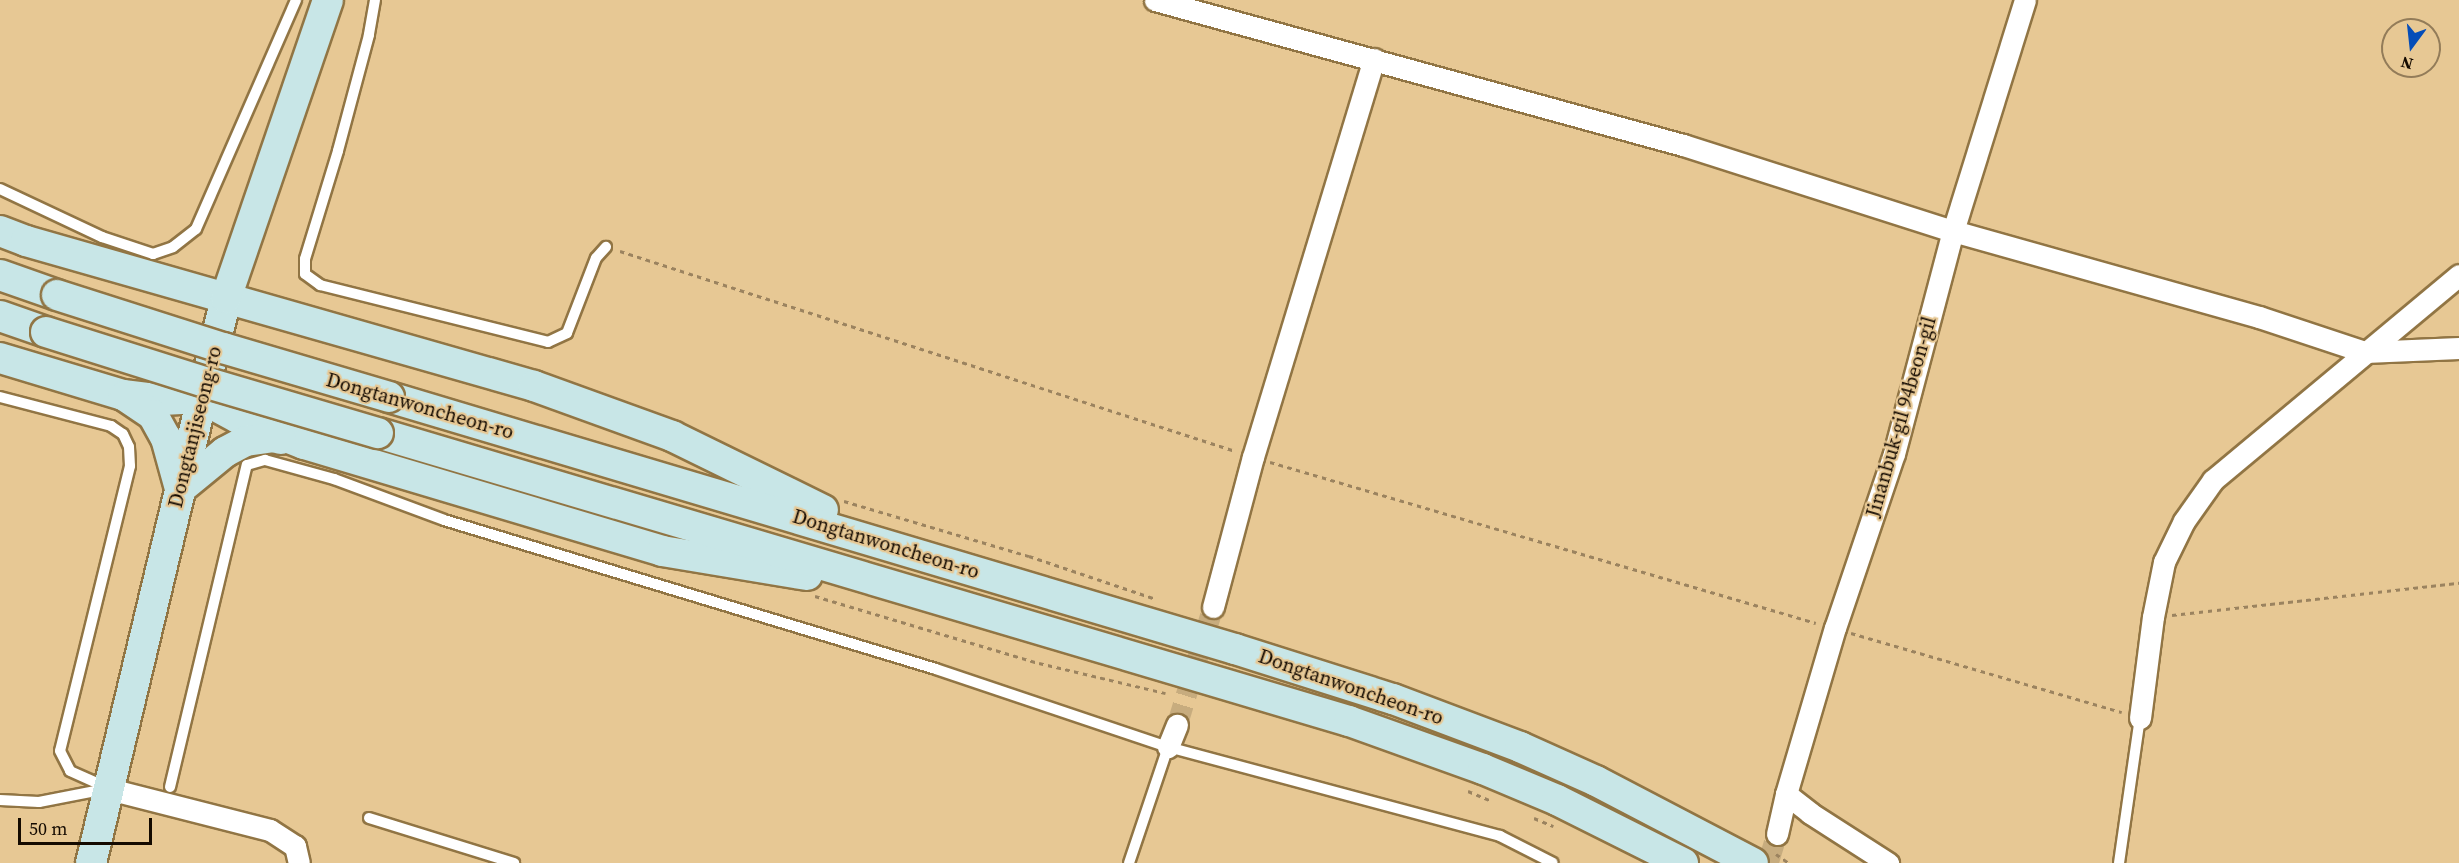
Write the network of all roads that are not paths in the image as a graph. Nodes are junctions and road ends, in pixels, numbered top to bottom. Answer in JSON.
{"nodes":[{"id":1,"x":297,"y":0,"type":"edge"},
{"id":2,"x":328,"y":0,"type":"edge"},
{"id":3,"x":375,"y":0,"type":"edge"},
{"id":4,"x":1155,"y":0,"type":"edge"},
{"id":5,"x":2025,"y":0,"type":"edge"},
{"id":6,"x":1374,"y":59,"type":"junction"},
{"id":7,"x":0,"y":189,"type":"edge"},
{"id":8,"x":0,"y":231,"type":"edge"},
{"id":9,"x":1953,"y":231,"type":"junction"},
{"id":10,"x":606,"y":247,"type":"road end"},
{"id":11,"x":0,"y":275,"type":"edge"},
{"id":12,"x":2459,"y":275,"type":"edge"},
{"id":13,"x":226,"y":298,"type":"junction"},
{"id":14,"x":0,"y":316,"type":"edge"},
{"id":15,"x":2459,"y":348,"type":"edge"},
{"id":16,"x":2365,"y":352,"type":"junction"},
{"id":17,"x":0,"y":358,"type":"edge"},
{"id":18,"x":123,"y":395,"type":"junction"},
{"id":19,"x":0,"y":397,"type":"edge"},
{"id":20,"x":201,"y":398,"type":"junction"},
{"id":21,"x":304,"y":444,"type":"junction"},
{"id":22,"x":180,"y":489,"type":"junction"},
{"id":23,"x":924,"y":555,"type":"junction"},
{"id":24,"x":915,"y":591,"type":"junction"},
{"id":25,"x":1213,"y":607,"type":"tunnel mouth"},
{"id":26,"x":2140,"y":718,"type":"joint"},
{"id":27,"x":1177,"y":725,"type":"tunnel mouth"},
{"id":28,"x":1168,"y":747,"type":"junction"},
{"id":29,"x":109,"y":789,"type":"junction"},
{"id":30,"x":168,"y":794,"type":"junction"},
{"id":31,"x":1786,"y":794,"type":"junction"},
{"id":32,"x":0,"y":800,"type":"edge"},
{"id":33,"x":369,"y":818,"type":"dead end"},
{"id":34,"x":1767,"y":849,"type":"edge"},
{"id":35,"x":91,"y":863,"type":"edge"},
{"id":36,"x":298,"y":863,"type":"edge"},
{"id":37,"x":514,"y":863,"type":"edge"},
{"id":38,"x":1129,"y":863,"type":"edge"},
{"id":39,"x":1553,"y":863,"type":"edge"},
{"id":40,"x":1683,"y":863,"type":"edge"},
{"id":41,"x":1888,"y":863,"type":"edge"},
{"id":42,"x":2119,"y":863,"type":"edge"}],
"edges":[{"from":1,"to":7,"type":"lane"},
{"from":2,"to":13,"type":"main road","name":"Dongtanjiseong-ro"},
{"from":3,"to":10,"type":"lane"},
{"from":4,"to":6,"type":"street"},
{"from":5,"to":9,"type":"street","name":"Jinanbuk-gil 94beon-gil"},
{"from":6,"to":9,"type":"street"},
{"from":6,"to":25,"type":"street"},
{"from":8,"to":13,"type":"main road"},
{"from":9,"to":16,"type":"street"},
{"from":9,"to":31,"type":"street","name":"Jinanbuk-gil 94beon-gil"},
{"from":11,"to":23,"type":"main road","name":"Dongtanwoncheon-ro","bridge":true},
{"from":12,"to":16,"type":"street"},
{"from":13,"to":20,"type":"main road","name":"Dongtanjiseong-ro"},
{"from":13,"to":23,"type":"main road"},
{"from":14,"to":24,"type":"main road","name":"Dongtanwoncheon-ro","bridge":true},
{"from":15,"to":16,"type":"street"},
{"from":16,"to":26,"type":"street"},
{"from":17,"to":18,"type":"main road"},
{"from":18,"to":20,"type":"main road"},
{"from":18,"to":22,"type":"main road"},
{"from":19,"to":29,"type":"lane"},
{"from":20,"to":21,"type":"main road"},
{"from":20,"to":22,"type":"main road","name":"Dongtanjiseong-ro"},
{"from":21,"to":22,"type":"main road"},
{"from":21,"to":24,"type":"main road"},
{"from":22,"to":29,"type":"main road","name":"Dongtanjiseong-ro"},
{"from":23,"to":34,"type":"main road","name":"Dongtanwoncheon-ro"},
{"from":24,"to":40,"type":"main road","name":"Dongtanwoncheon-ro"},
{"from":26,"to":42,"type":"lane"},
{"from":27,"to":28,"type":"street"},
{"from":28,"to":30,"type":"lane"},
{"from":28,"to":38,"type":"lane"},
{"from":28,"to":39,"type":"lane"},
{"from":29,"to":30,"type":"street"},
{"from":29,"to":32,"type":"lane"},
{"from":29,"to":35,"type":"main road","name":"Dongtanjiseong-ro"},
{"from":30,"to":36,"type":"street"},
{"from":31,"to":34,"type":"street","name":"Jinanbuk-gil 94beon-gil"},
{"from":31,"to":41,"type":"street"},
{"from":33,"to":37,"type":"lane"}]}
